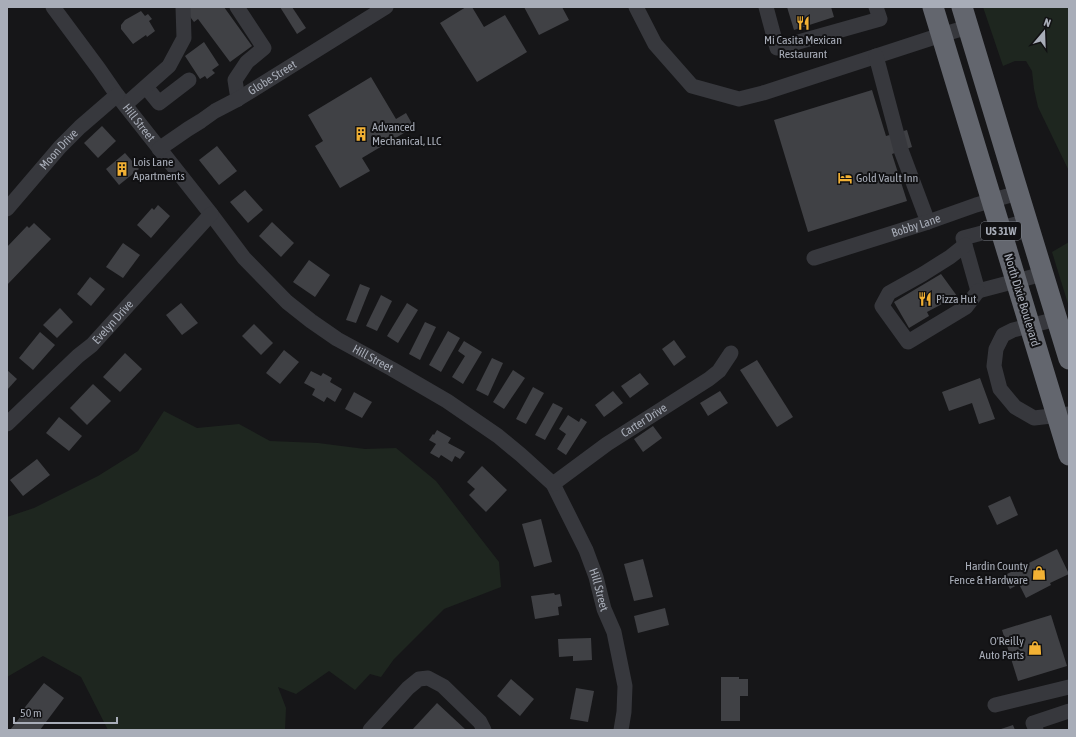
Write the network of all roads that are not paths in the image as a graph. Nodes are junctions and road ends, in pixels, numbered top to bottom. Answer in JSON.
{"nodes":[{"id":1,"x":53,"y":7,"type":"edge"},
{"id":2,"x":183,"y":7,"type":"edge"},
{"id":3,"x":237,"y":7,"type":"edge"},
{"id":4,"x":386,"y":7,"type":"edge"},
{"id":5,"x":636,"y":7,"type":"edge"},
{"id":6,"x":766,"y":7,"type":"edge"},
{"id":7,"x":876,"y":7,"type":"edge"},
{"id":8,"x":933,"y":7,"type":"edge"},
{"id":9,"x":962,"y":7,"type":"edge"},
{"id":10,"x":968,"y":27,"type":"junction"},
{"id":11,"x":941,"y":35,"type":"junction"},
{"id":12,"x":876,"y":56,"type":"junction"},
{"id":13,"x":189,"y":80,"type":"dead end"},
{"id":14,"x":146,"y":86,"type":"junction"},
{"id":15,"x":238,"y":99,"type":"junction"},
{"id":16,"x":121,"y":100,"type":"junction"},
{"id":17,"x":159,"y":149,"type":"junction"},
{"id":18,"x":1018,"y":193,"type":"junction"},
{"id":19,"x":992,"y":201,"type":"junction"},
{"id":20,"x":7,"y":209,"type":"edge"},
{"id":21,"x":211,"y":214,"type":"junction"},
{"id":22,"x":1027,"y":221,"type":"junction"},
{"id":23,"x":928,"y":222,"type":"junction"},
{"id":24,"x":1000,"y":228,"type":"junction"},
{"id":25,"x":964,"y":245,"type":"junction"},
{"id":26,"x":814,"y":258,"type":"dead end"},
{"id":27,"x":1043,"y":274,"type":"junction"},
{"id":28,"x":1016,"y":282,"type":"junction"},
{"id":29,"x":978,"y":291,"type":"junction"},
{"id":30,"x":1057,"y":319,"type":"junction"},
{"id":31,"x":1029,"y":325,"type":"junction"},
{"id":32,"x":731,"y":353,"type":"dead end"},
{"id":33,"x":1069,"y":359,"type":"edge"},
{"id":34,"x":1063,"y":415,"type":"edge"},
{"id":35,"x":7,"y":424,"type":"edge"},
{"id":36,"x":1069,"y":455,"type":"edge"},
{"id":37,"x":553,"y":484,"type":"junction"},
{"id":38,"x":1069,"y":687,"type":"edge"},
{"id":39,"x":995,"y":705,"type":"dead end"},
{"id":40,"x":1069,"y":711,"type":"edge"},
{"id":41,"x":370,"y":730,"type":"edge"},
{"id":42,"x":484,"y":730,"type":"edge"},
{"id":43,"x":620,"y":730,"type":"edge"},
{"id":44,"x":1036,"y":730,"type":"edge"}],
"edges":[{"from":1,"to":16,"type":"street","name":"Hill Street"},
{"from":2,"to":14,"type":"street","name":"Moon Drive"},
{"from":3,"to":15,"type":"street"},
{"from":4,"to":15,"type":"street","name":"Globe Street"},
{"from":5,"to":12,"type":"street"},
{"from":6,"to":7,"type":"street"},
{"from":8,"to":11,"type":"highway","name":"North Dixie Boulevard","number":"US 31W"},
{"from":9,"to":10,"type":"highway","number":"US 31W"},
{"from":10,"to":11,"type":"street"},
{"from":10,"to":18,"type":"highway","number":"US 31W"},
{"from":11,"to":12,"type":"street"},
{"from":11,"to":19,"type":"highway","name":"North Dixie Boulevard","number":"US 31W"},
{"from":12,"to":23,"type":"street"},
{"from":13,"to":14,"type":"street"},
{"from":14,"to":16,"type":"street","name":"Moon Drive"},
{"from":15,"to":17,"type":"street","name":"Globe Street"},
{"from":16,"to":17,"type":"street","name":"Hill Street"},
{"from":16,"to":20,"type":"street","name":"Moon Drive"},
{"from":17,"to":21,"type":"street","name":"Hill Street"},
{"from":18,"to":19,"type":"street","name":"Bobby Lane"},
{"from":18,"to":22,"type":"highway","number":"US 31W"},
{"from":19,"to":23,"type":"street","name":"Bobby Lane"},
{"from":19,"to":24,"type":"highway","name":"North Dixie Boulevard","number":"US 31W"},
{"from":21,"to":35,"type":"street","name":"Evelyn Drive"},
{"from":21,"to":37,"type":"street","name":"Hill Street"},
{"from":22,"to":24,"type":"street"},
{"from":22,"to":27,"type":"highway","number":"US 31W"},
{"from":23,"to":26,"type":"street","name":"Bobby Lane"},
{"from":24,"to":25,"type":"street"},
{"from":24,"to":28,"type":"highway","name":"North Dixie Boulevard","number":"US 31W"},
{"from":25,"to":29,"type":"street"},
{"from":25,"to":29,"type":"street"},
{"from":27,"to":28,"type":"street"},
{"from":27,"to":30,"type":"highway","number":"US 31W"},
{"from":28,"to":29,"type":"street"},
{"from":28,"to":31,"type":"highway","name":"North Dixie Boulevard","number":"US 31W"},
{"from":30,"to":31,"type":"street"},
{"from":30,"to":33,"type":"highway","number":"US 31W"},
{"from":31,"to":34,"type":"highway","name":"North Dixie Boulevard","number":"US 31W"},
{"from":31,"to":34,"type":"street"},
{"from":32,"to":37,"type":"street","name":"Carter Drive"},
{"from":34,"to":36,"type":"highway","name":"North Dixie Boulevard","number":"US 31W"},
{"from":37,"to":43,"type":"street","name":"Hill Street"},
{"from":38,"to":39,"type":"street"},
{"from":40,"to":44,"type":"street"},
{"from":41,"to":42,"type":"street"}]}
